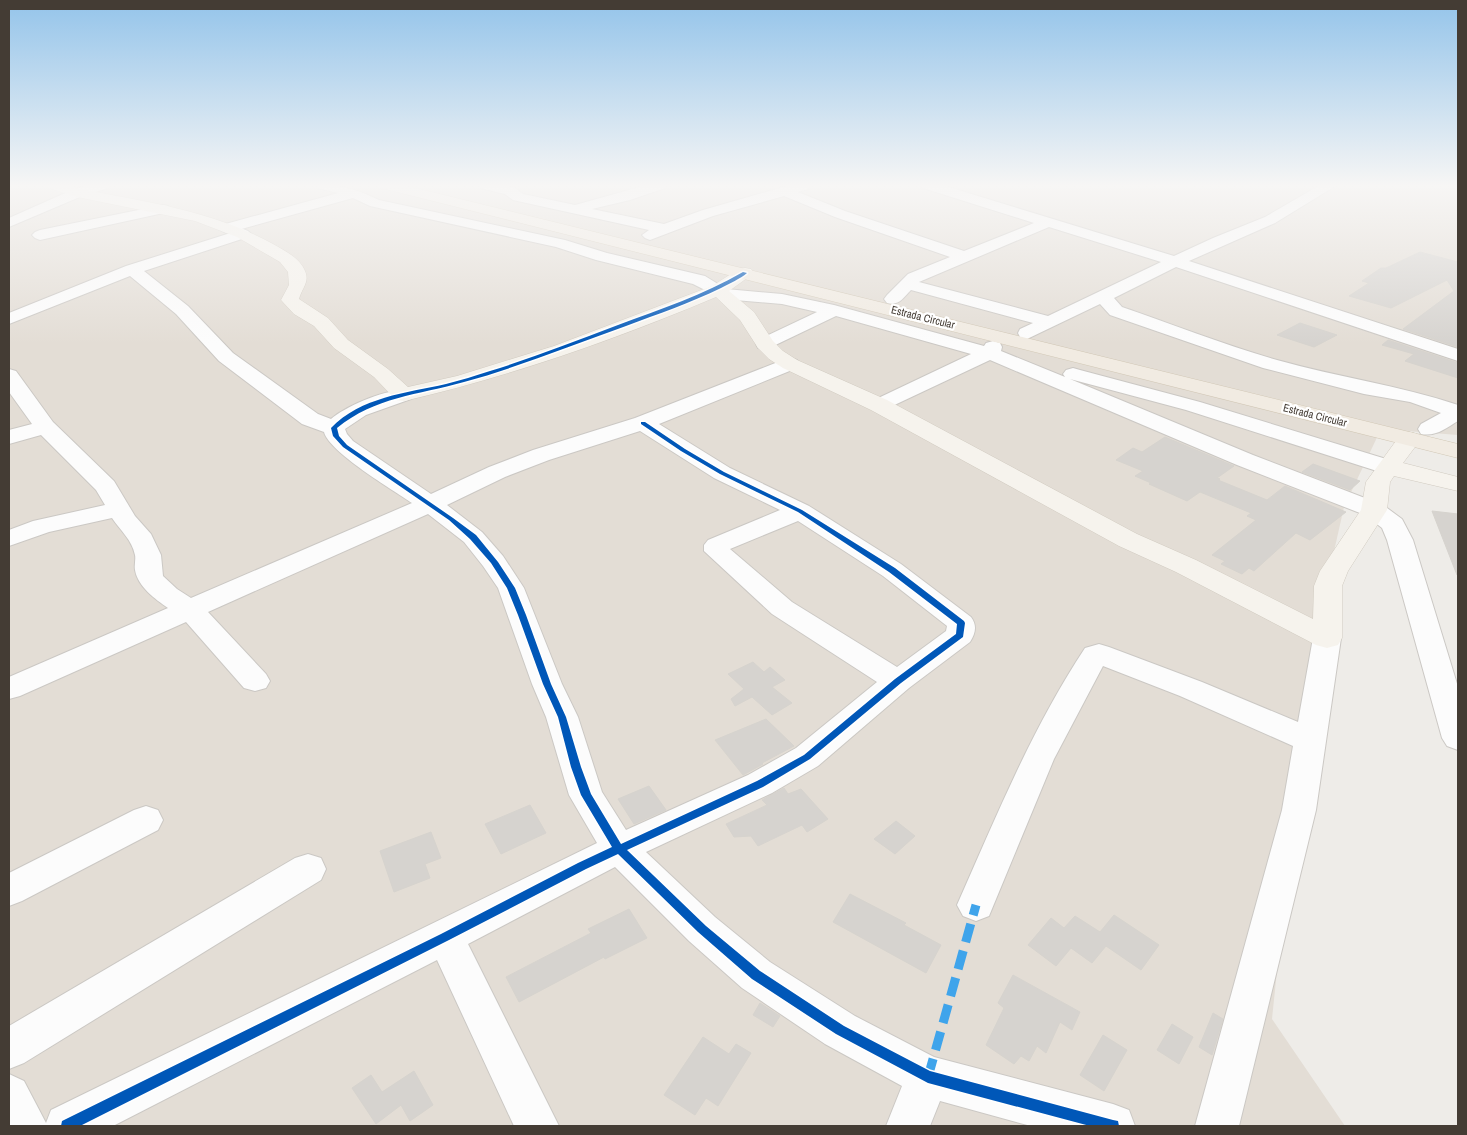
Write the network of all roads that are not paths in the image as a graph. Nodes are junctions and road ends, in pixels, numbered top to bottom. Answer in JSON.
{"nodes":[{"id":1,"x":216,"y":238,"type":"edge"},
{"id":2,"x":248,"y":238,"type":"edge"},
{"id":3,"x":532,"y":238,"type":"edge"},
{"id":4,"x":602,"y":238,"type":"edge"},
{"id":5,"x":636,"y":238,"type":"edge"},
{"id":6,"x":910,"y":238,"type":"edge"},
{"id":7,"x":1010,"y":238,"type":"edge"},
{"id":8,"x":1096,"y":238,"type":"edge"},
{"id":9,"x":1226,"y":238,"type":"edge"},
{"id":10,"x":640,"y":239,"type":"joint"},
{"id":11,"x":965,"y":257,"type":"junction"},
{"id":12,"x":1176,"y":262,"type":"junction"},
{"id":13,"x":132,"y":269,"type":"junction"},
{"id":14,"x":745,"y":273,"type":"junction"},
{"id":15,"x":907,"y":284,"type":"junction"},
{"id":16,"x":720,"y":292,"type":"junction"},
{"id":17,"x":893,"y":299,"type":"junction"},
{"id":18,"x":1110,"y":304,"type":"junction"},
{"id":19,"x":834,"y":310,"type":"junction"},
{"id":20,"x":9,"y":319,"type":"edge"},
{"id":21,"x":1050,"y":322,"type":"junction"},
{"id":22,"x":1027,"y":333,"type":"junction"},
{"id":23,"x":765,"y":344,"type":"junction"},
{"id":24,"x":994,"y":345,"type":"junction"},
{"id":25,"x":1458,"y":355,"type":"edge"},
{"id":26,"x":1010,"y":361,"type":"junction"},
{"id":27,"x":790,"y":364,"type":"junction"},
{"id":28,"x":9,"y":375,"type":"edge"},
{"id":29,"x":404,"y":395,"type":"junction"},
{"id":30,"x":879,"y":405,"type":"junction"},
{"id":31,"x":1458,"y":411,"type":"edge"},
{"id":32,"x":643,"y":423,"type":"junction"},
{"id":33,"x":45,"y":427,"type":"junction"},
{"id":34,"x":334,"y":428,"type":"junction"},
{"id":35,"x":1419,"y":434,"type":"junction"},
{"id":36,"x":1458,"y":436,"type":"edge"},
{"id":37,"x":9,"y":437,"type":"edge"},
{"id":38,"x":1458,"y":451,"type":"edge"},
{"id":39,"x":1388,"y":467,"type":"junction"},
{"id":40,"x":1458,"y":484,"type":"edge"},
{"id":41,"x":106,"y":486,"type":"junction"},
{"id":42,"x":429,"y":504,"type":"junction"},
{"id":43,"x":120,"y":509,"type":"junction"},
{"id":44,"x":1374,"y":510,"type":"junction"},
{"id":45,"x":800,"y":511,"type":"junction"},
{"id":46,"x":42,"y":526,"type":"junction"},
{"id":47,"x":9,"y":538,"type":"edge"},
{"id":48,"x":190,"y":610,"type":"junction"},
{"id":49,"x":1327,"y":638,"type":"junction"},
{"id":50,"x":255,"y":681,"type":"dead end"},
{"id":51,"x":898,"y":681,"type":"junction"},
{"id":52,"x":9,"y":689,"type":"edge"},
{"id":53,"x":1458,"y":738,"type":"edge"},
{"id":54,"x":1311,"y":741,"type":"junction"},
{"id":55,"x":146,"y":820,"type":"dead end"},
{"id":56,"x":618,"y":848,"type":"junction"},
{"id":57,"x":308,"y":869,"type":"dead end"},
{"id":58,"x":9,"y":890,"type":"edge"},
{"id":59,"x":976,"y":905,"type":"dead end"},
{"id":60,"x":445,"y":937,"type":"junction"},
{"id":61,"x":9,"y":1049,"type":"edge"},
{"id":62,"x":928,"y":1077,"type":"junction"},
{"id":63,"x":9,"y":1096,"type":"edge"},
{"id":64,"x":25,"y":1126,"type":"edge"},
{"id":65,"x":67,"y":1126,"type":"edge"},
{"id":66,"x":536,"y":1126,"type":"edge"},
{"id":67,"x":908,"y":1126,"type":"edge"},
{"id":68,"x":1113,"y":1126,"type":"edge"},
{"id":69,"x":1217,"y":1126,"type":"edge"}],
"edges":[{"from":1,"to":13,"type":"street"},
{"from":2,"to":29,"type":"street"},
{"from":3,"to":16,"type":"street"},
{"from":4,"to":14,"type":"main road","name":"Estrada Circular"},
{"from":5,"to":10,"type":"main road","name":"Estrada Circular"},
{"from":6,"to":11,"type":"street"},
{"from":7,"to":11,"type":"street"},
{"from":8,"to":12,"type":"street"},
{"from":9,"to":12,"type":"street"},
{"from":10,"to":17,"type":"main road","name":"Estrada Circular"},
{"from":11,"to":15,"type":"street"},
{"from":12,"to":18,"type":"street"},
{"from":12,"to":25,"type":"street"},
{"from":13,"to":20,"type":"street"},
{"from":13,"to":34,"type":"street"},
{"from":14,"to":16,"type":"street"},
{"from":14,"to":24,"type":"main road","name":"Estrada Circular"},
{"from":15,"to":17,"type":"street"},
{"from":15,"to":21,"type":"street"},
{"from":16,"to":19,"type":"street"},
{"from":16,"to":23,"type":"street"},
{"from":16,"to":29,"type":"street"},
{"from":17,"to":22,"type":"main road","name":"Estrada Circular"},
{"from":18,"to":21,"type":"street"},
{"from":18,"to":31,"type":"street"},
{"from":19,"to":23,"type":"street"},
{"from":19,"to":24,"type":"street"},
{"from":21,"to":22,"type":"street"},
{"from":22,"to":35,"type":"main road","name":"Estrada Circular"},
{"from":23,"to":27,"type":"street"},
{"from":24,"to":26,"type":"street"},
{"from":24,"to":30,"type":"street"},
{"from":24,"to":35,"type":"main road","name":"Estrada Circular"},
{"from":26,"to":39,"type":"street"},
{"from":26,"to":44,"type":"street"},
{"from":27,"to":30,"type":"street"},
{"from":27,"to":32,"type":"street"},
{"from":28,"to":33,"type":"street"},
{"from":29,"to":34,"type":"street"},
{"from":30,"to":49,"type":"street"},
{"from":31,"to":35,"type":"street"},
{"from":32,"to":42,"type":"street"},
{"from":32,"to":45,"type":"street"},
{"from":33,"to":37,"type":"street"},
{"from":33,"to":41,"type":"street"},
{"from":34,"to":42,"type":"street"},
{"from":35,"to":36,"type":"main road","name":"Estrada Circular"},
{"from":35,"to":38,"type":"main road","name":"Estrada Circular"},
{"from":35,"to":39,"type":"street"},
{"from":39,"to":40,"type":"street"},
{"from":39,"to":44,"type":"street"},
{"from":41,"to":43,"type":"street"},
{"from":41,"to":46,"type":"street"},
{"from":42,"to":48,"type":"street"},
{"from":42,"to":56,"type":"street"},
{"from":43,"to":46,"type":"street"},
{"from":43,"to":48,"type":"street"},
{"from":44,"to":49,"type":"street"},
{"from":44,"to":53,"type":"street"},
{"from":45,"to":51,"type":"street"},
{"from":45,"to":51,"type":"street"},
{"from":46,"to":47,"type":"street"},
{"from":48,"to":50,"type":"street"},
{"from":48,"to":52,"type":"street"},
{"from":49,"to":54,"type":"street"},
{"from":51,"to":56,"type":"street"},
{"from":54,"to":59,"type":"street"},
{"from":54,"to":69,"type":"street"},
{"from":55,"to":58,"type":"street"},
{"from":56,"to":60,"type":"street"},
{"from":56,"to":62,"type":"street"},
{"from":57,"to":61,"type":"street"},
{"from":60,"to":65,"type":"street"},
{"from":60,"to":66,"type":"street"},
{"from":62,"to":67,"type":"street"},
{"from":62,"to":68,"type":"street"},
{"from":63,"to":64,"type":"street"}]}
